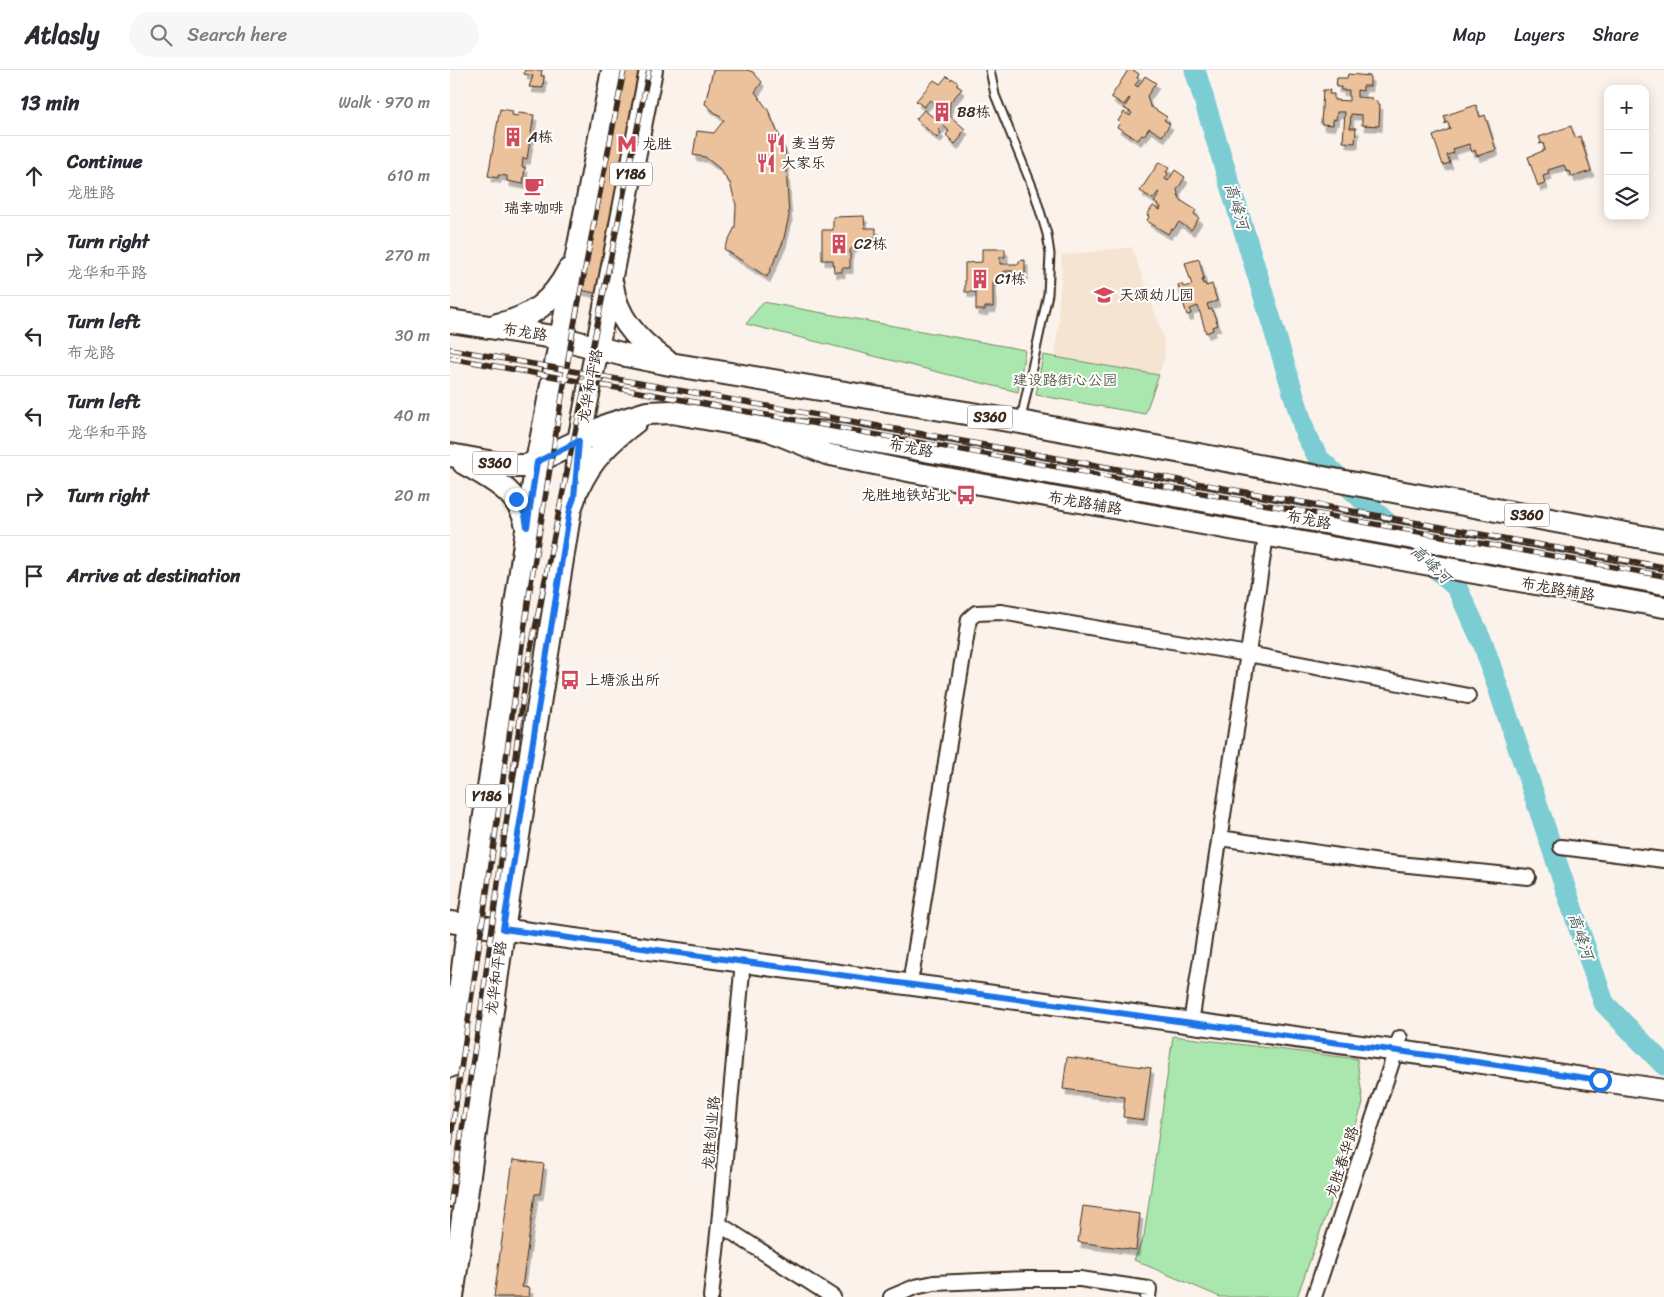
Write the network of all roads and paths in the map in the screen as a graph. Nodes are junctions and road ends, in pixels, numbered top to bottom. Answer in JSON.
{"nodes":[{"id":1,"x":614,"y":70,"type":"edge"},
{"id":2,"x":652,"y":70,"type":"edge"},
{"id":3,"x":990,"y":70,"type":"edge"},
{"id":4,"x":576,"y":255,"type":"junction"},
{"id":5,"x":612,"y":279,"type":"junction"},
{"id":6,"x":450,"y":321,"type":"edge"},
{"id":7,"x":490,"y":327,"type":"junction"},
{"id":8,"x":560,"y":338,"type":"junction"},
{"id":9,"x":598,"y":348,"type":"junction"},
{"id":10,"x":670,"y":364,"type":"junction"},
{"id":11,"x":647,"y":413,"type":"junction"},
{"id":12,"x":1020,"y":422,"type":"junction"},
{"id":13,"x":766,"y":429,"type":"junction"},
{"id":14,"x":579,"y":441,"type":"junction"},
{"id":15,"x":451,"y":455,"type":"edge"},
{"id":16,"x":537,"y":462,"type":"junction"},
{"id":17,"x":574,"y":498,"type":"junction"},
{"id":18,"x":527,"y":527,"type":"junction"},
{"id":19,"x":1266,"y":536,"type":"junction"},
{"id":20,"x":1664,"y":540,"type":"edge"},
{"id":21,"x":1664,"y":583,"type":"edge"},
{"id":22,"x":1664,"y":607,"type":"edge"},
{"id":23,"x":1248,"y":654,"type":"junction"},
{"id":24,"x":1468,"y":696,"type":"dead end"},
{"id":25,"x":1220,"y":838,"type":"junction"},
{"id":26,"x":1561,"y":847,"type":"dead end"},
{"id":27,"x":1664,"y":860,"type":"edge"},
{"id":28,"x":1528,"y":877,"type":"dead end"},
{"id":29,"x":460,"y":916,"type":"edge"},
{"id":30,"x":504,"y":922,"type":"junction"},
{"id":31,"x":742,"y":972,"type":"dead end"},
{"id":32,"x":912,"y":972,"type":"junction"},
{"id":33,"x":1192,"y":1016,"type":"junction"},
{"id":34,"x":1398,"y":1044,"type":"junction"},
{"id":35,"x":450,"y":1066,"type":"edge"},
{"id":36,"x":1662,"y":1080,"type":"edge"},
{"id":37,"x":719,"y":1224,"type":"junction"},
{"id":38,"x":905,"y":1294,"type":"edge"},
{"id":39,"x":452,"y":1297,"type":"edge"},
{"id":40,"x":711,"y":1297,"type":"edge"},
{"id":41,"x":833,"y":1297,"type":"edge"},
{"id":42,"x":891,"y":1297,"type":"edge"},
{"id":43,"x":1148,"y":1297,"type":"edge"},
{"id":44,"x":1314,"y":1297,"type":"edge"}],
"edges":[{"from":1,"to":4,"type":"main road","number":"Y186"},
{"from":2,"to":5,"type":"main road","name":"龙华和平路","number":"Y186"},
{"from":3,"to":12,"type":"lane"},
{"from":4,"to":7,"type":"main road"},
{"from":4,"to":8,"type":"main road","number":"Y186"},
{"from":5,"to":9,"type":"main road","name":"龙华和平路","number":"Y186"},
{"from":5,"to":10,"type":"main road"},
{"from":6,"to":7,"type":"main road","name":"布龙路","number":"S360"},
{"from":7,"to":8,"type":"main road","name":"布龙路","number":"S360"},
{"from":8,"to":9,"type":"main road","name":"布龙路","number":"S360"},
{"from":8,"to":16,"type":"main road","number":"Y186"},
{"from":9,"to":10,"type":"main road","name":"布龙路","number":"S360"},
{"from":9,"to":14,"type":"main road","name":"龙华和平路","number":"Y186"},
{"from":10,"to":12,"type":"main road","name":"布龙路","number":"S360"},
{"from":11,"to":13,"type":"main road","name":"布龙路","number":"S360"},
{"from":11,"to":14,"type":"main road","name":"布龙路","number":"S360"},
{"from":11,"to":17,"type":"main road"},
{"from":12,"to":20,"type":"main road","name":"布龙路","number":"S360"},
{"from":13,"to":19,"type":"main road","name":"布龙路辅路"},
{"from":13,"to":21,"type":"main road","name":"布龙路","number":"S360"},
{"from":14,"to":16,"type":"main road","name":"布龙路","number":"S360"},
{"from":14,"to":17,"type":"main road","name":"龙华和平路","number":"Y186"},
{"from":15,"to":16,"type":"main road","name":"布龙路","number":"S360"},
{"from":15,"to":18,"type":"main road"},
{"from":16,"to":18,"type":"main road","number":"Y186"},
{"from":17,"to":30,"type":"main road","name":"龙华和平路","number":"Y186"},
{"from":18,"to":29,"type":"main road","number":"Y186"},
{"from":19,"to":22,"type":"main road","name":"布龙路辅路"},
{"from":19,"to":23,"type":"street"},
{"from":23,"to":24,"type":"street"},
{"from":23,"to":25,"type":"street"},
{"from":23,"to":32,"type":"street"},
{"from":25,"to":28,"type":"street"},
{"from":25,"to":33,"type":"street"},
{"from":26,"to":27,"type":"street"},
{"from":29,"to":30,"type":"main road"},
{"from":29,"to":35,"type":"main road","number":"Y186"},
{"from":30,"to":32,"type":"main road"},
{"from":30,"to":33,"type":"main road"},
{"from":30,"to":39,"type":"main road","name":"龙华和平路","number":"Y186"},
{"from":31,"to":37,"type":"street","name":"龙胜创业路"},
{"from":32,"to":33,"type":"main road"},
{"from":33,"to":34,"type":"main road"},
{"from":34,"to":36,"type":"main road"},
{"from":34,"to":44,"type":"street","name":"龙胜春华路"},
{"from":37,"to":40,"type":"street","name":"龙胜创业路"},
{"from":37,"to":41,"type":"street"},
{"from":38,"to":42,"type":"street"},
{"from":38,"to":43,"type":"street"}]}
